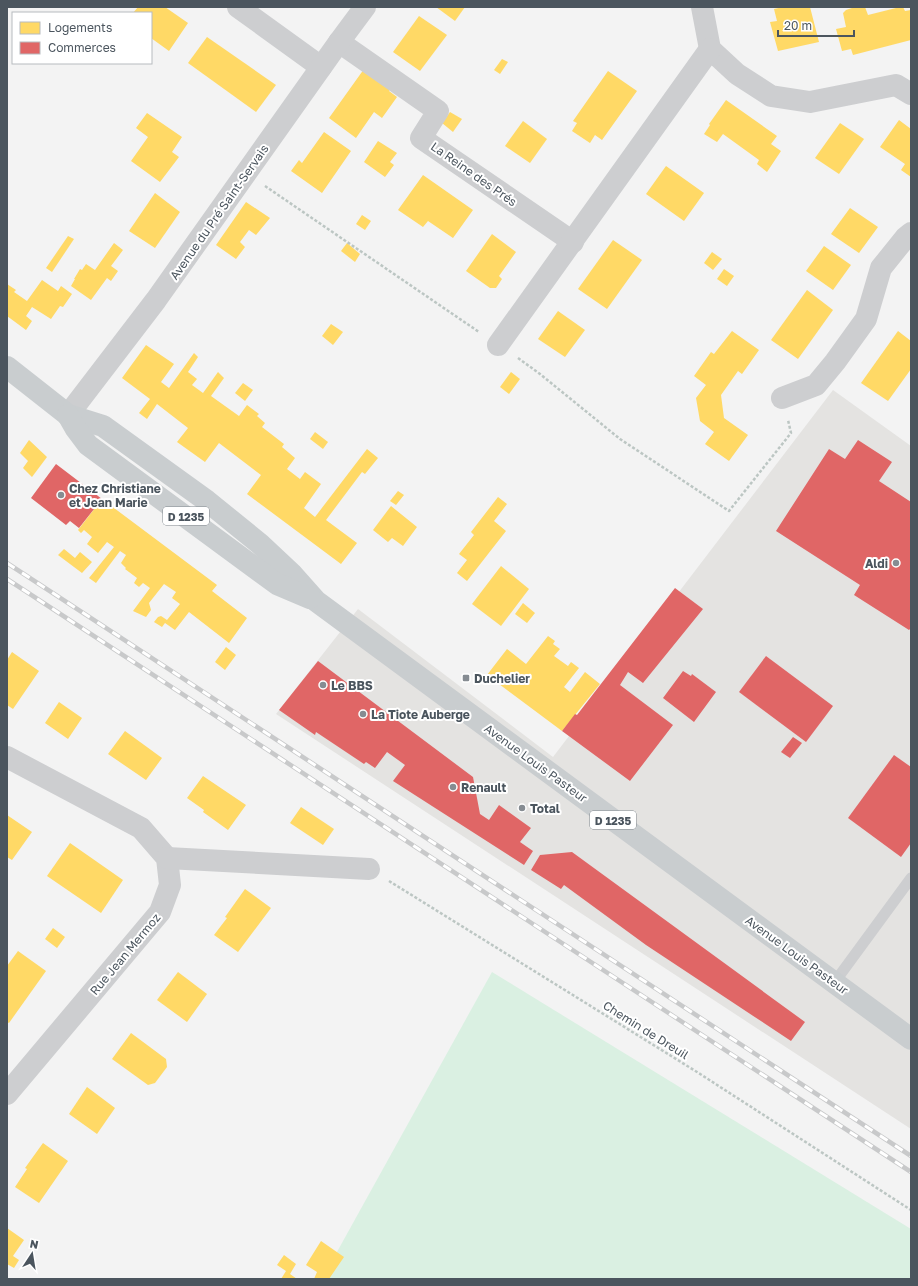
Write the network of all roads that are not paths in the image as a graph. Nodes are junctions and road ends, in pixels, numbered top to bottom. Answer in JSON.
{"nodes":[{"id":1,"x":238,"y":7,"type":"edge"},
{"id":2,"x":365,"y":7,"type":"edge"},
{"id":3,"x":702,"y":7,"type":"edge"},
{"id":4,"x":339,"y":42,"type":"junction"},
{"id":5,"x":710,"y":49,"type":"junction"},
{"id":6,"x":321,"y":67,"type":"junction"},
{"id":7,"x":911,"y":94,"type":"edge"},
{"id":8,"x":911,"y":233,"type":"edge"},
{"id":9,"x":573,"y":242,"type":"junction"},
{"id":10,"x":498,"y":345,"type":"road end"},
{"id":11,"x":7,"y":367,"type":"edge"},
{"id":12,"x":782,"y":398,"type":"road end"},
{"id":13,"x":68,"y":415,"type":"junction"},
{"id":14,"x":7,"y":757,"type":"edge"},
{"id":15,"x":167,"y":858,"type":"junction"},
{"id":16,"x":369,"y":869,"type":"road end"},
{"id":17,"x":911,"y":878,"type":"edge"},
{"id":18,"x":834,"y":982,"type":"junction"},
{"id":19,"x":911,"y":1039,"type":"edge"},
{"id":20,"x":11,"y":1081,"type":"edge"}],
"edges":[{"from":1,"to":6,"type":"street"},
{"from":2,"to":4,"type":"street","name":"Avenue du Pré Saint-Servais"},
{"from":3,"to":5,"type":"street"},
{"from":4,"to":6,"type":"street","name":"Avenue du Pré Saint-Servais"},
{"from":4,"to":9,"type":"street","name":"La Reine des Prés"},
{"from":5,"to":7,"type":"street"},
{"from":5,"to":9,"type":"street"},
{"from":6,"to":13,"type":"street","name":"Avenue du Pré Saint-Servais"},
{"from":8,"to":12,"type":"street"},
{"from":9,"to":10,"type":"street"},
{"from":11,"to":13,"type":"main road","name":"Avenue Louis Pasteur","number":"D 1235"},
{"from":13,"to":18,"type":"main road","name":"Avenue Louis Pasteur","number":"D 1235"},
{"from":14,"to":15,"type":"street"},
{"from":15,"to":16,"type":"street"},
{"from":15,"to":20,"type":"street","name":"Rue Jean Mermoz"},
{"from":17,"to":18,"type":"lane"},
{"from":18,"to":19,"type":"main road","name":"Avenue Louis Pasteur","number":"D 1235"}]}
